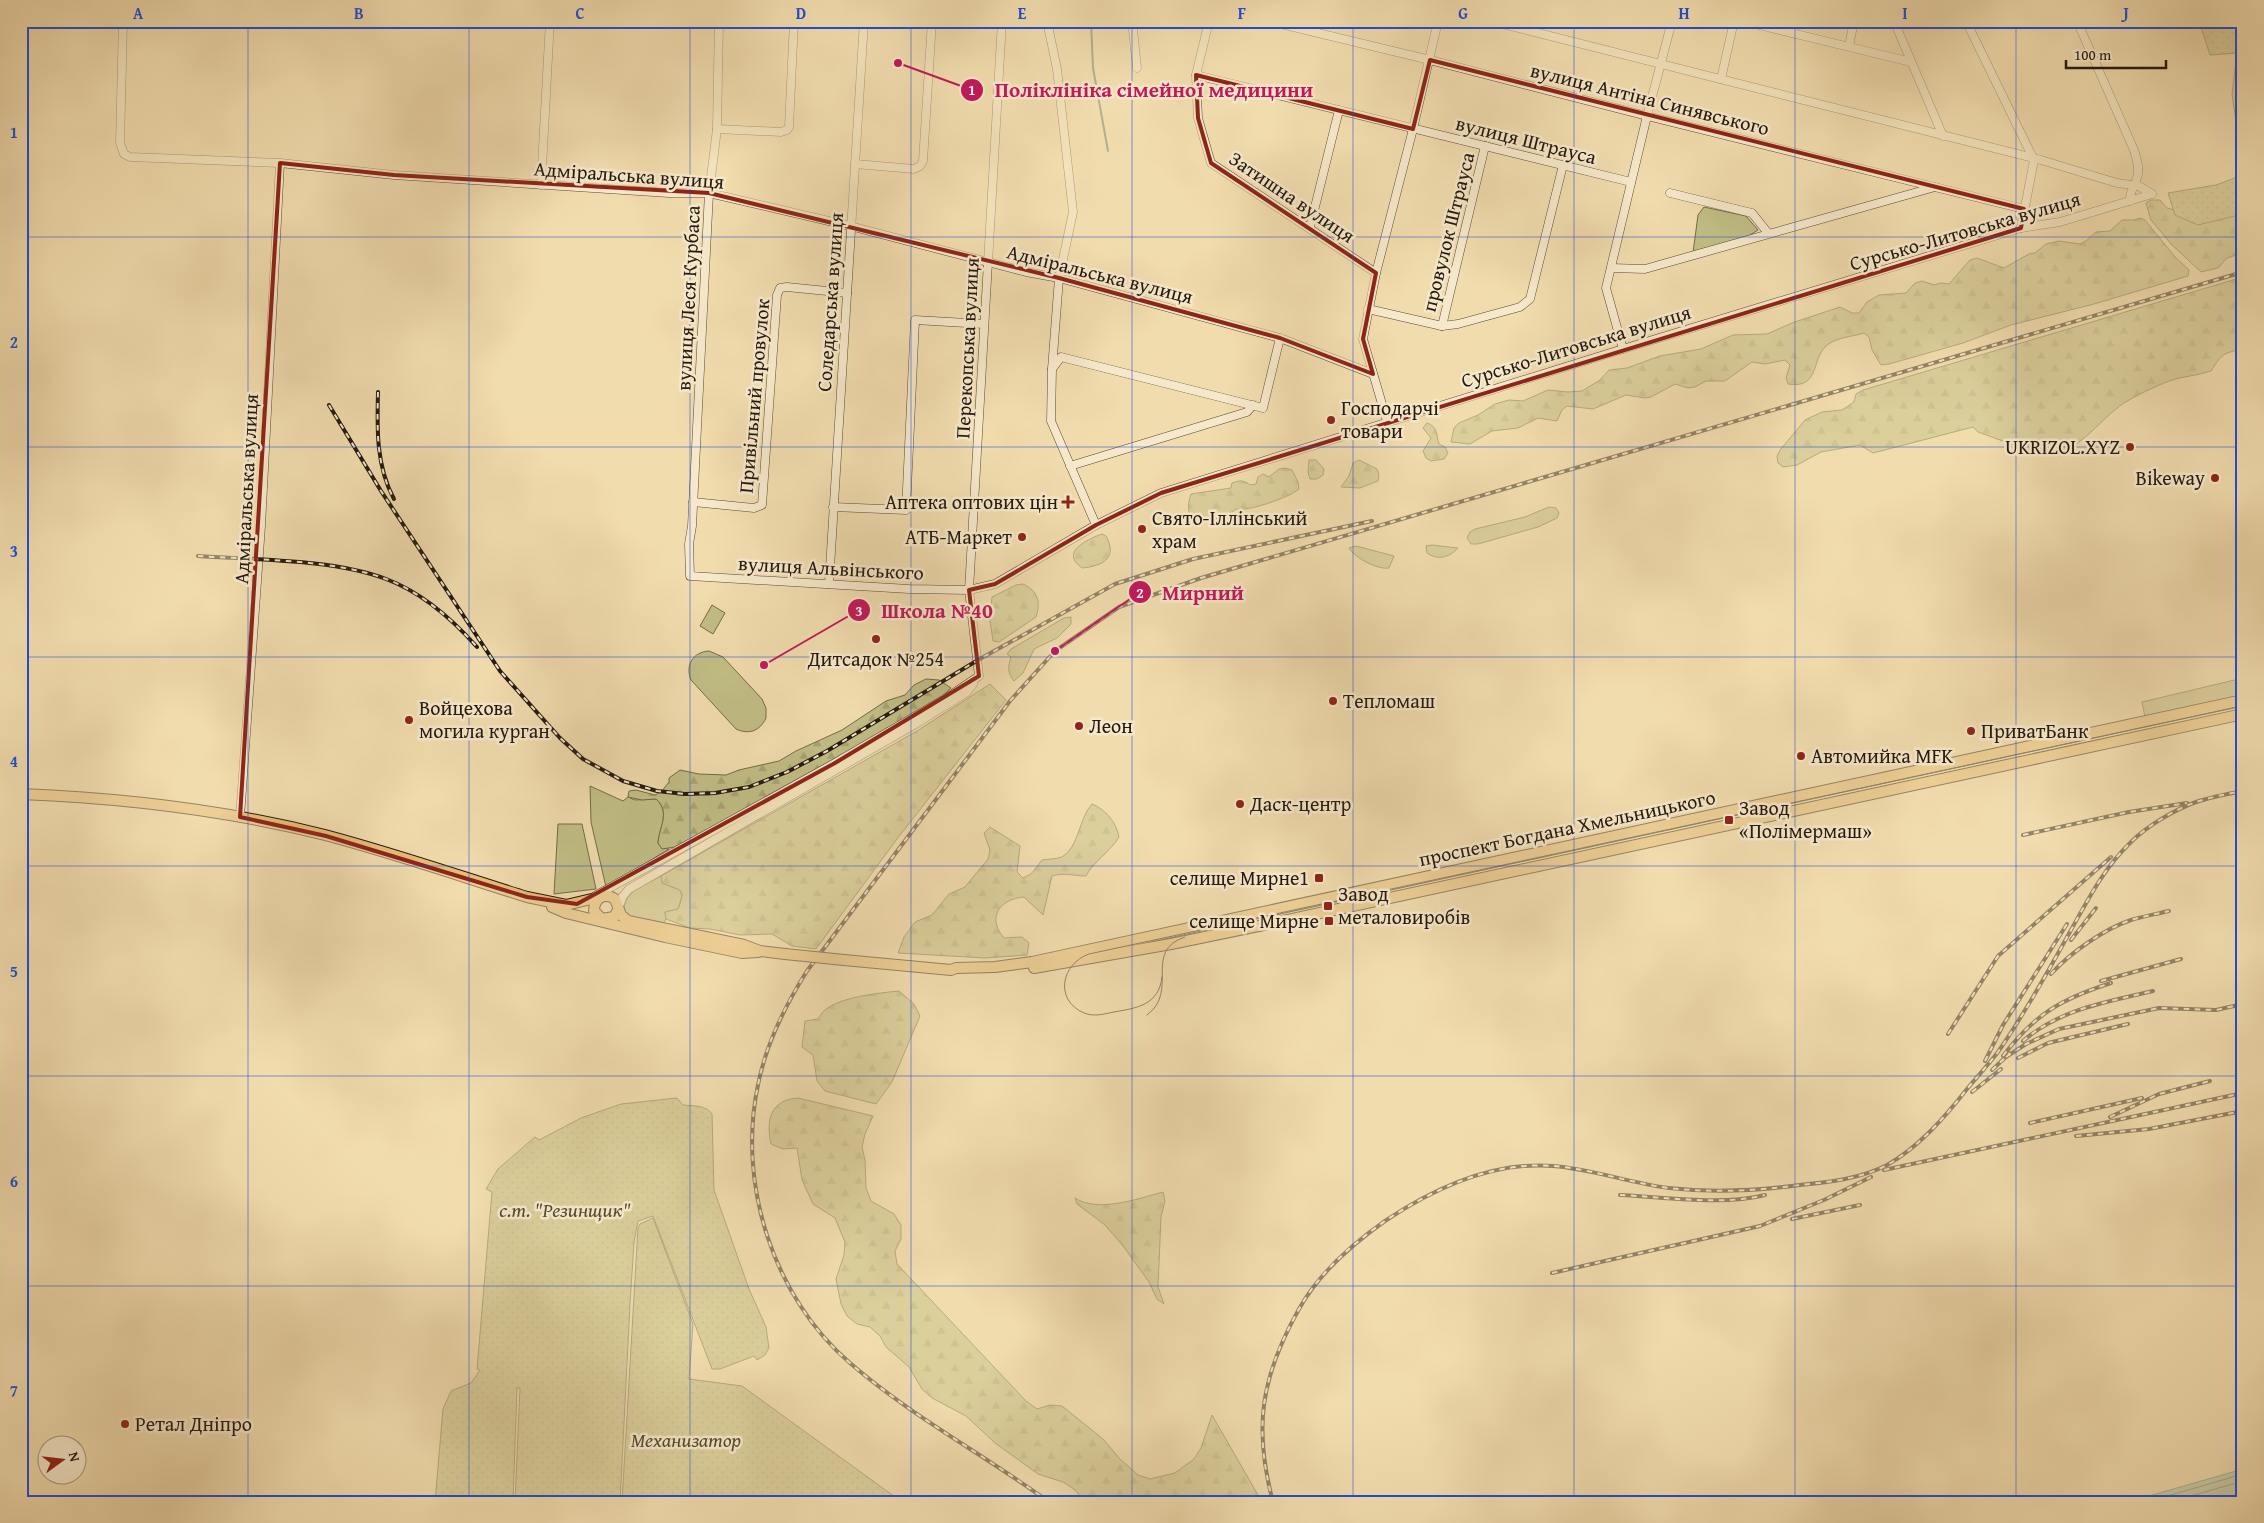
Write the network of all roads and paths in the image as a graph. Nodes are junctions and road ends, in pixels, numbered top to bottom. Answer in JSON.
{"nodes":[{"id":1,"x":123,"y":21,"type":"edge"},
{"id":2,"x":550,"y":21,"type":"edge"},
{"id":3,"x":719,"y":21,"type":"edge"},
{"id":4,"x":794,"y":21,"type":"edge"},
{"id":5,"x":864,"y":21,"type":"edge"},
{"id":6,"x":932,"y":21,"type":"edge"},
{"id":7,"x":1002,"y":21,"type":"edge"},
{"id":8,"x":1047,"y":21,"type":"edge"},
{"id":9,"x":1132,"y":21,"type":"edge"},
{"id":10,"x":1209,"y":21,"type":"edge"},
{"id":11,"x":1268,"y":21,"type":"edge"},
{"id":12,"x":1438,"y":21,"type":"edge"},
{"id":13,"x":1492,"y":21,"type":"edge"},
{"id":14,"x":1672,"y":21,"type":"edge"},
{"id":15,"x":1734,"y":21,"type":"edge"},
{"id":16,"x":1743,"y":21,"type":"edge"},
{"id":17,"x":1795,"y":21,"type":"edge"},
{"id":18,"x":1854,"y":21,"type":"edge"},
{"id":19,"x":1894,"y":21,"type":"edge"},
{"id":20,"x":1966,"y":21,"type":"edge"},
{"id":21,"x":2077,"y":21,"type":"edge"},
{"id":22,"x":1502,"y":22,"type":"edge"},
{"id":23,"x":1792,"y":33,"type":"junction"},
{"id":24,"x":1848,"y":46,"type":"junction"},
{"id":25,"x":1430,"y":60,"type":"junction"},
{"id":26,"x":1912,"y":62,"type":"junction"},
{"id":27,"x":1662,"y":63,"type":"junction"},
{"id":28,"x":1137,"y":68,"type":"dead end"},
{"id":29,"x":1196,"y":75,"type":"junction"},
{"id":30,"x":1721,"y":78,"type":"junction"},
{"id":31,"x":1339,"y":110,"type":"junction"},
{"id":32,"x":1647,"y":116,"type":"junction"},
{"id":33,"x":717,"y":129,"type":"junction"},
{"id":34,"x":1414,"y":129,"type":"junction"},
{"id":35,"x":1943,"y":136,"type":"junction"},
{"id":36,"x":1486,"y":146,"type":"junction"},
{"id":37,"x":2034,"y":160,"type":"junction"},
{"id":38,"x":280,"y":163,"type":"junction"},
{"id":39,"x":855,"y":164,"type":"junction"},
{"id":40,"x":1563,"y":165,"type":"junction"},
{"id":41,"x":1631,"y":182,"type":"junction"},
{"id":42,"x":541,"y":185,"type":"junction"},
{"id":43,"x":2134,"y":185,"type":"junction"},
{"id":44,"x":1936,"y":186,"type":"junction"},
{"id":45,"x":709,"y":193,"type":"junction"},
{"id":46,"x":1670,"y":193,"type":"dead end"},
{"id":47,"x":2152,"y":194,"type":"joint"},
{"id":48,"x":2130,"y":201,"type":"junction"},
{"id":49,"x":2024,"y":209,"type":"junction"},
{"id":50,"x":850,"y":226,"type":"junction"},
{"id":51,"x":1310,"y":227,"type":"junction"},
{"id":52,"x":2021,"y":228,"type":"junction"},
{"id":53,"x":1768,"y":233,"type":"junction"},
{"id":54,"x":989,"y":262,"type":"junction"},
{"id":55,"x":1611,"y":268,"type":"junction"},
{"id":56,"x":1376,"y":273,"type":"junction"},
{"id":57,"x":1059,"y":278,"type":"junction"},
{"id":58,"x":847,"y":293,"type":"junction"},
{"id":59,"x":1368,"y":310,"type":"junction"},
{"id":60,"x":984,"y":324,"type":"junction"},
{"id":61,"x":1442,"y":326,"type":"junction"},
{"id":62,"x":1280,"y":338,"type":"junction"},
{"id":63,"x":1623,"y":349,"type":"junction"},
{"id":64,"x":1052,"y":369,"type":"junction"},
{"id":65,"x":1373,"y":374,"type":"junction"},
{"id":66,"x":1253,"y":406,"type":"junction"},
{"id":67,"x":1387,"y":422,"type":"junction"},
{"id":68,"x":1070,"y":466,"type":"junction"},
{"id":69,"x":694,"y":502,"type":"junction"},
{"id":70,"x":833,"y":507,"type":"junction"},
{"id":71,"x":1096,"y":525,"type":"junction"},
{"id":72,"x":690,"y":576,"type":"joint"},
{"id":73,"x":829,"y":584,"type":"junction"},
{"id":74,"x":969,"y":590,"type":"junction"},
{"id":75,"x":979,"y":676,"type":"junction"},
{"id":76,"x":2243,"y":700,"type":"edge"},
{"id":77,"x":2243,"y":714,"type":"edge"},
{"id":78,"x":21,"y":794,"type":"edge"},
{"id":79,"x":240,"y":817,"type":"junction"},
{"id":80,"x":690,"y":844,"type":"junction"},
{"id":81,"x":602,"y":896,"type":"junction"},
{"id":82,"x":528,"y":897,"type":"junction"},
{"id":83,"x":584,"y":902,"type":"junction"},
{"id":84,"x":552,"y":907,"type":"junction"},
{"id":85,"x":618,"y":908,"type":"junction"},
{"id":86,"x":607,"y":921,"type":"junction"},
{"id":87,"x":760,"y":951,"type":"junction"},
{"id":88,"x":956,"y":968,"type":"junction"}],
"edges":[{"from":1,"to":38,"type":"street","name":"Адміральська вулиця"},
{"from":2,"to":42,"type":"street"},
{"from":3,"to":33,"type":"street","name":"вулиця Леся Курбаса"},
{"from":4,"to":33,"type":"street"},
{"from":5,"to":39,"type":"street","name":"Соледарська вулиця"},
{"from":6,"to":39,"type":"street"},
{"from":7,"to":54,"type":"street","name":"Перекопська вулиця"},
{"from":8,"to":57,"type":"street"},
{"from":9,"to":28,"type":"street"},
{"from":10,"to":29,"type":"street","name":"Затишна вулиця"},
{"from":11,"to":25,"type":"street","name":"вулиця Антіна Синявського"},
{"from":12,"to":25,"type":"street"},
{"from":13,"to":22,"type":"street","name":"вулиця Антіна Синявського"},
{"from":14,"to":27,"type":"street"},
{"from":15,"to":30,"type":"street"},
{"from":16,"to":23,"type":"street"},
{"from":17,"to":23,"type":"street"},
{"from":18,"to":24,"type":"street"},
{"from":19,"to":26,"type":"street"},
{"from":20,"to":37,"type":"street"},
{"from":21,"to":43,"type":"street"},
{"from":22,"to":27,"type":"street","name":"вулиця Антіна Синявського"},
{"from":23,"to":24,"type":"street"},
{"from":24,"to":26,"type":"street"},
{"from":25,"to":32,"type":"street","name":"вулиця Антіна Синявського"},
{"from":25,"to":34,"type":"street"},
{"from":26,"to":35,"type":"street"},
{"from":27,"to":30,"type":"street","name":"вулиця Антіна Синявського"},
{"from":27,"to":32,"type":"street"},
{"from":29,"to":31,"type":"street","name":"вулиця Штрауса"},
{"from":29,"to":51,"type":"street","name":"Затишна вулиця"},
{"from":30,"to":35,"type":"street","name":"вулиця Антіна Синявського"},
{"from":31,"to":34,"type":"street","name":"вулиця Штрауса"},
{"from":31,"to":51,"type":"street"},
{"from":32,"to":41,"type":"street"},
{"from":32,"to":44,"type":"street","name":"вулиця Антіна Синявського"},
{"from":33,"to":45,"type":"street","name":"вулиця Леся Курбаса"},
{"from":34,"to":36,"type":"street","name":"вулиця Штрауса"},
{"from":34,"to":56,"type":"street"},
{"from":35,"to":37,"type":"street","name":"вулиця Антіна Синявського"},
{"from":36,"to":40,"type":"street","name":"вулиця Штрауса"},
{"from":36,"to":61,"type":"street","name":"провулок Штрауса"},
{"from":37,"to":43,"type":"street","name":"вулиця Антіна Синявського"},
{"from":37,"to":49,"type":"street"},
{"from":38,"to":42,"type":"street","name":"Адміральська вулиця"},
{"from":38,"to":79,"type":"street","name":"Адміральська вулиця"},
{"from":39,"to":50,"type":"street","name":"Соледарська вулиця"},
{"from":40,"to":41,"type":"street","name":"вулиця Штрауса"},
{"from":40,"to":61,"type":"street"},
{"from":41,"to":55,"type":"street"},
{"from":42,"to":45,"type":"street","name":"Адміральська вулиця"},
{"from":43,"to":47,"type":"street","name":"вулиця Антіна Синявського"},
{"from":43,"to":48,"type":"street"},
{"from":44,"to":49,"type":"street","name":"вулиця Антіна Синявського"},
{"from":44,"to":53,"type":"street"},
{"from":45,"to":50,"type":"street","name":"Адміральська вулиця"},
{"from":45,"to":69,"type":"street","name":"вулиця Леся Курбаса"},
{"from":46,"to":53,"type":"street"},
{"from":47,"to":48,"type":"street","name":"Сурсько-Литовська вулиця"},
{"from":48,"to":52,"type":"street","name":"Сурсько-Литовська вулиця"},
{"from":49,"to":52,"type":"street"},
{"from":50,"to":54,"type":"street","name":"Адміральська вулиця"},
{"from":50,"to":58,"type":"street","name":"Соледарська вулиця"},
{"from":51,"to":56,"type":"street","name":"Затишна вулиця"},
{"from":52,"to":63,"type":"street","name":"Сурсько-Литовська вулиця"},
{"from":53,"to":55,"type":"street"},
{"from":54,"to":57,"type":"street","name":"Адміральська вулиця"},
{"from":54,"to":60,"type":"street","name":"Перекопська вулиця"},
{"from":55,"to":63,"type":"street"},
{"from":56,"to":59,"type":"street"},
{"from":57,"to":62,"type":"street","name":"Адміральська вулиця"},
{"from":57,"to":64,"type":"street"},
{"from":58,"to":69,"type":"street","name":"Привільний провулок"},
{"from":58,"to":70,"type":"street","name":"Соледарська вулиця"},
{"from":59,"to":61,"type":"street"},
{"from":59,"to":65,"type":"street"},
{"from":60,"to":70,"type":"street"},
{"from":60,"to":74,"type":"street","name":"Перекопська вулиця"},
{"from":62,"to":65,"type":"street","name":"Адміральська вулиця"},
{"from":62,"to":66,"type":"street"},
{"from":63,"to":67,"type":"street","name":"Сурсько-Литовська вулиця"},
{"from":64,"to":66,"type":"street"},
{"from":64,"to":68,"type":"street"},
{"from":65,"to":67,"type":"street"},
{"from":66,"to":68,"type":"street"},
{"from":67,"to":71,"type":"street","name":"Сурсько-Литовська вулиця"},
{"from":68,"to":71,"type":"street"},
{"from":69,"to":72,"type":"street","name":"вулиця Леся Курбаса"},
{"from":70,"to":73,"type":"street","name":"Соледарська вулиця"},
{"from":71,"to":74,"type":"street","name":"Сурсько-Литовська вулиця"},
{"from":72,"to":73,"type":"street","name":"вулиця Альвінського"},
{"from":73,"to":74,"type":"street","name":"вулиця Альвінського"},
{"from":74,"to":75,"type":"street","name":"Перекопська вулиця"},
{"from":75,"to":80,"type":"street"},
{"from":75,"to":85,"type":"street"},
{"from":76,"to":88,"type":"main road","name":"проспект Богдана Хмельницького"},
{"from":77,"to":88,"type":"main road","name":"проспект Богдана Хмельницького"},
{"from":78,"to":79,"type":"main road","name":"проспект Богдана Хмельницького"},
{"from":79,"to":82,"type":"main road","name":"проспект Богдана Хмельницького"},
{"from":80,"to":81,"type":"street"},
{"from":80,"to":83,"type":"street"},
{"from":81,"to":83,"type":"main road","name":"проспект Богдана Хмельницького"},
{"from":81,"to":85,"type":"main road","name":"проспект Богдана Хмельницького"},
{"from":81,"to":86,"type":"main road"},
{"from":82,"to":83,"type":"main road","name":"проспект Богдана Хмельницького"},
{"from":82,"to":84,"type":"main road","name":"проспект Богдана Хмельницького"},
{"from":84,"to":86,"type":"main road","name":"проспект Богдана Хмельницького"},
{"from":84,"to":86,"type":"main road","name":"проспект Богдана Хмельницького"},
{"from":85,"to":86,"type":"main road"},
{"from":85,"to":87,"type":"main road","name":"проспект Богдана Хмельницького"},
{"from":86,"to":87,"type":"main road","name":"проспект Богдана Хмельницького"},
{"from":87,"to":88,"type":"main road","name":"проспект Богдана Хмельницького","bridge":true}]}
